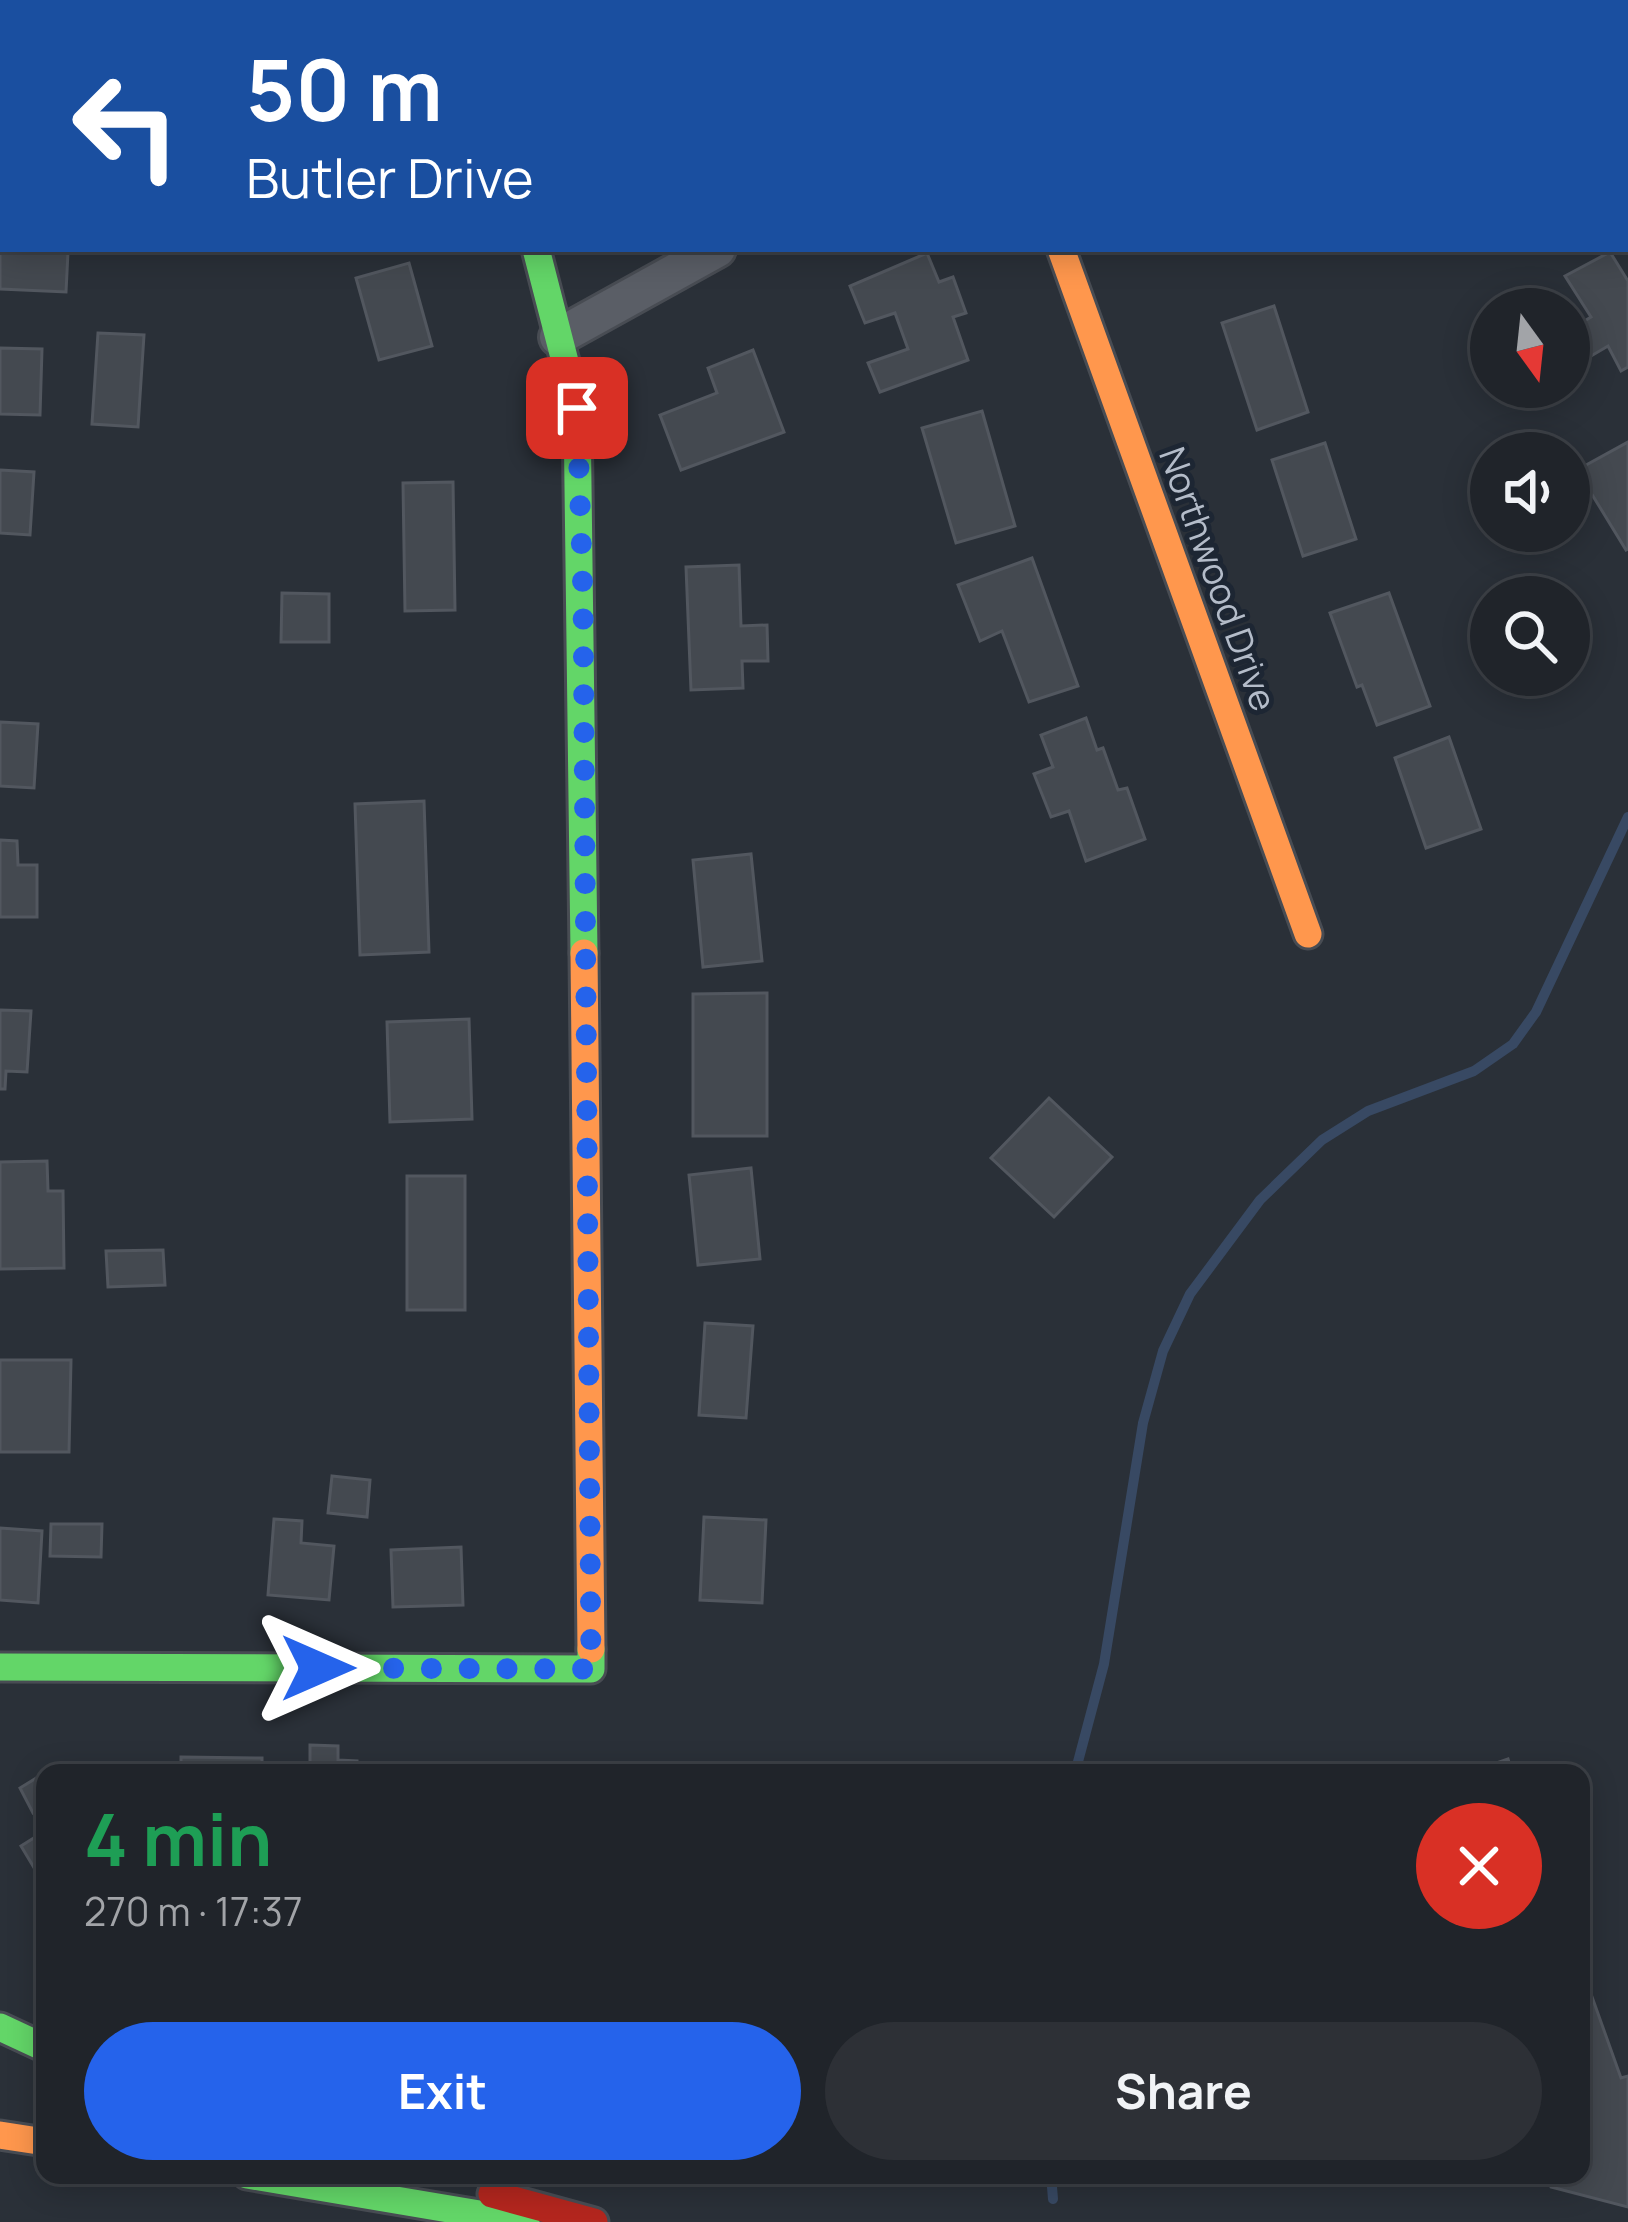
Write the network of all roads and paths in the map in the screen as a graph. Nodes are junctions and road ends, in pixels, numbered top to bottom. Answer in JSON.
{"nodes":[{"id":1,"x":537,"y":252,"type":"edge"},
{"id":2,"x":712,"y":252,"type":"edge"},
{"id":3,"x":1062,"y":252,"type":"edge"},
{"id":4,"x":558,"y":337,"type":"junction"},
{"id":5,"x":1308,"y":934,"type":"dead end"},
{"id":6,"x":0,"y":1667,"type":"edge"},
{"id":7,"x":0,"y":2026,"type":"edge"},
{"id":8,"x":36,"y":2044,"type":"edge"},
{"id":9,"x":0,"y":2135,"type":"edge"},
{"id":10,"x":36,"y":2141,"type":"edge"},
{"id":11,"x":300,"y":2184,"type":"edge"},
{"id":12,"x":458,"y":2184,"type":"edge"},
{"id":13,"x":526,"y":2222,"type":"edge"},
{"id":14,"x":594,"y":2222,"type":"edge"}],
"edges":[{"from":1,"to":4,"type":"street"},
{"from":2,"to":4,"type":"street"},
{"from":3,"to":5,"type":"street","name":"Northwood Drive"},
{"from":4,"to":6,"type":"street"},
{"from":7,"to":8,"type":"street"},
{"from":9,"to":10,"type":"street"},
{"from":11,"to":13,"type":"street"},
{"from":12,"to":14,"type":"street"}]}
